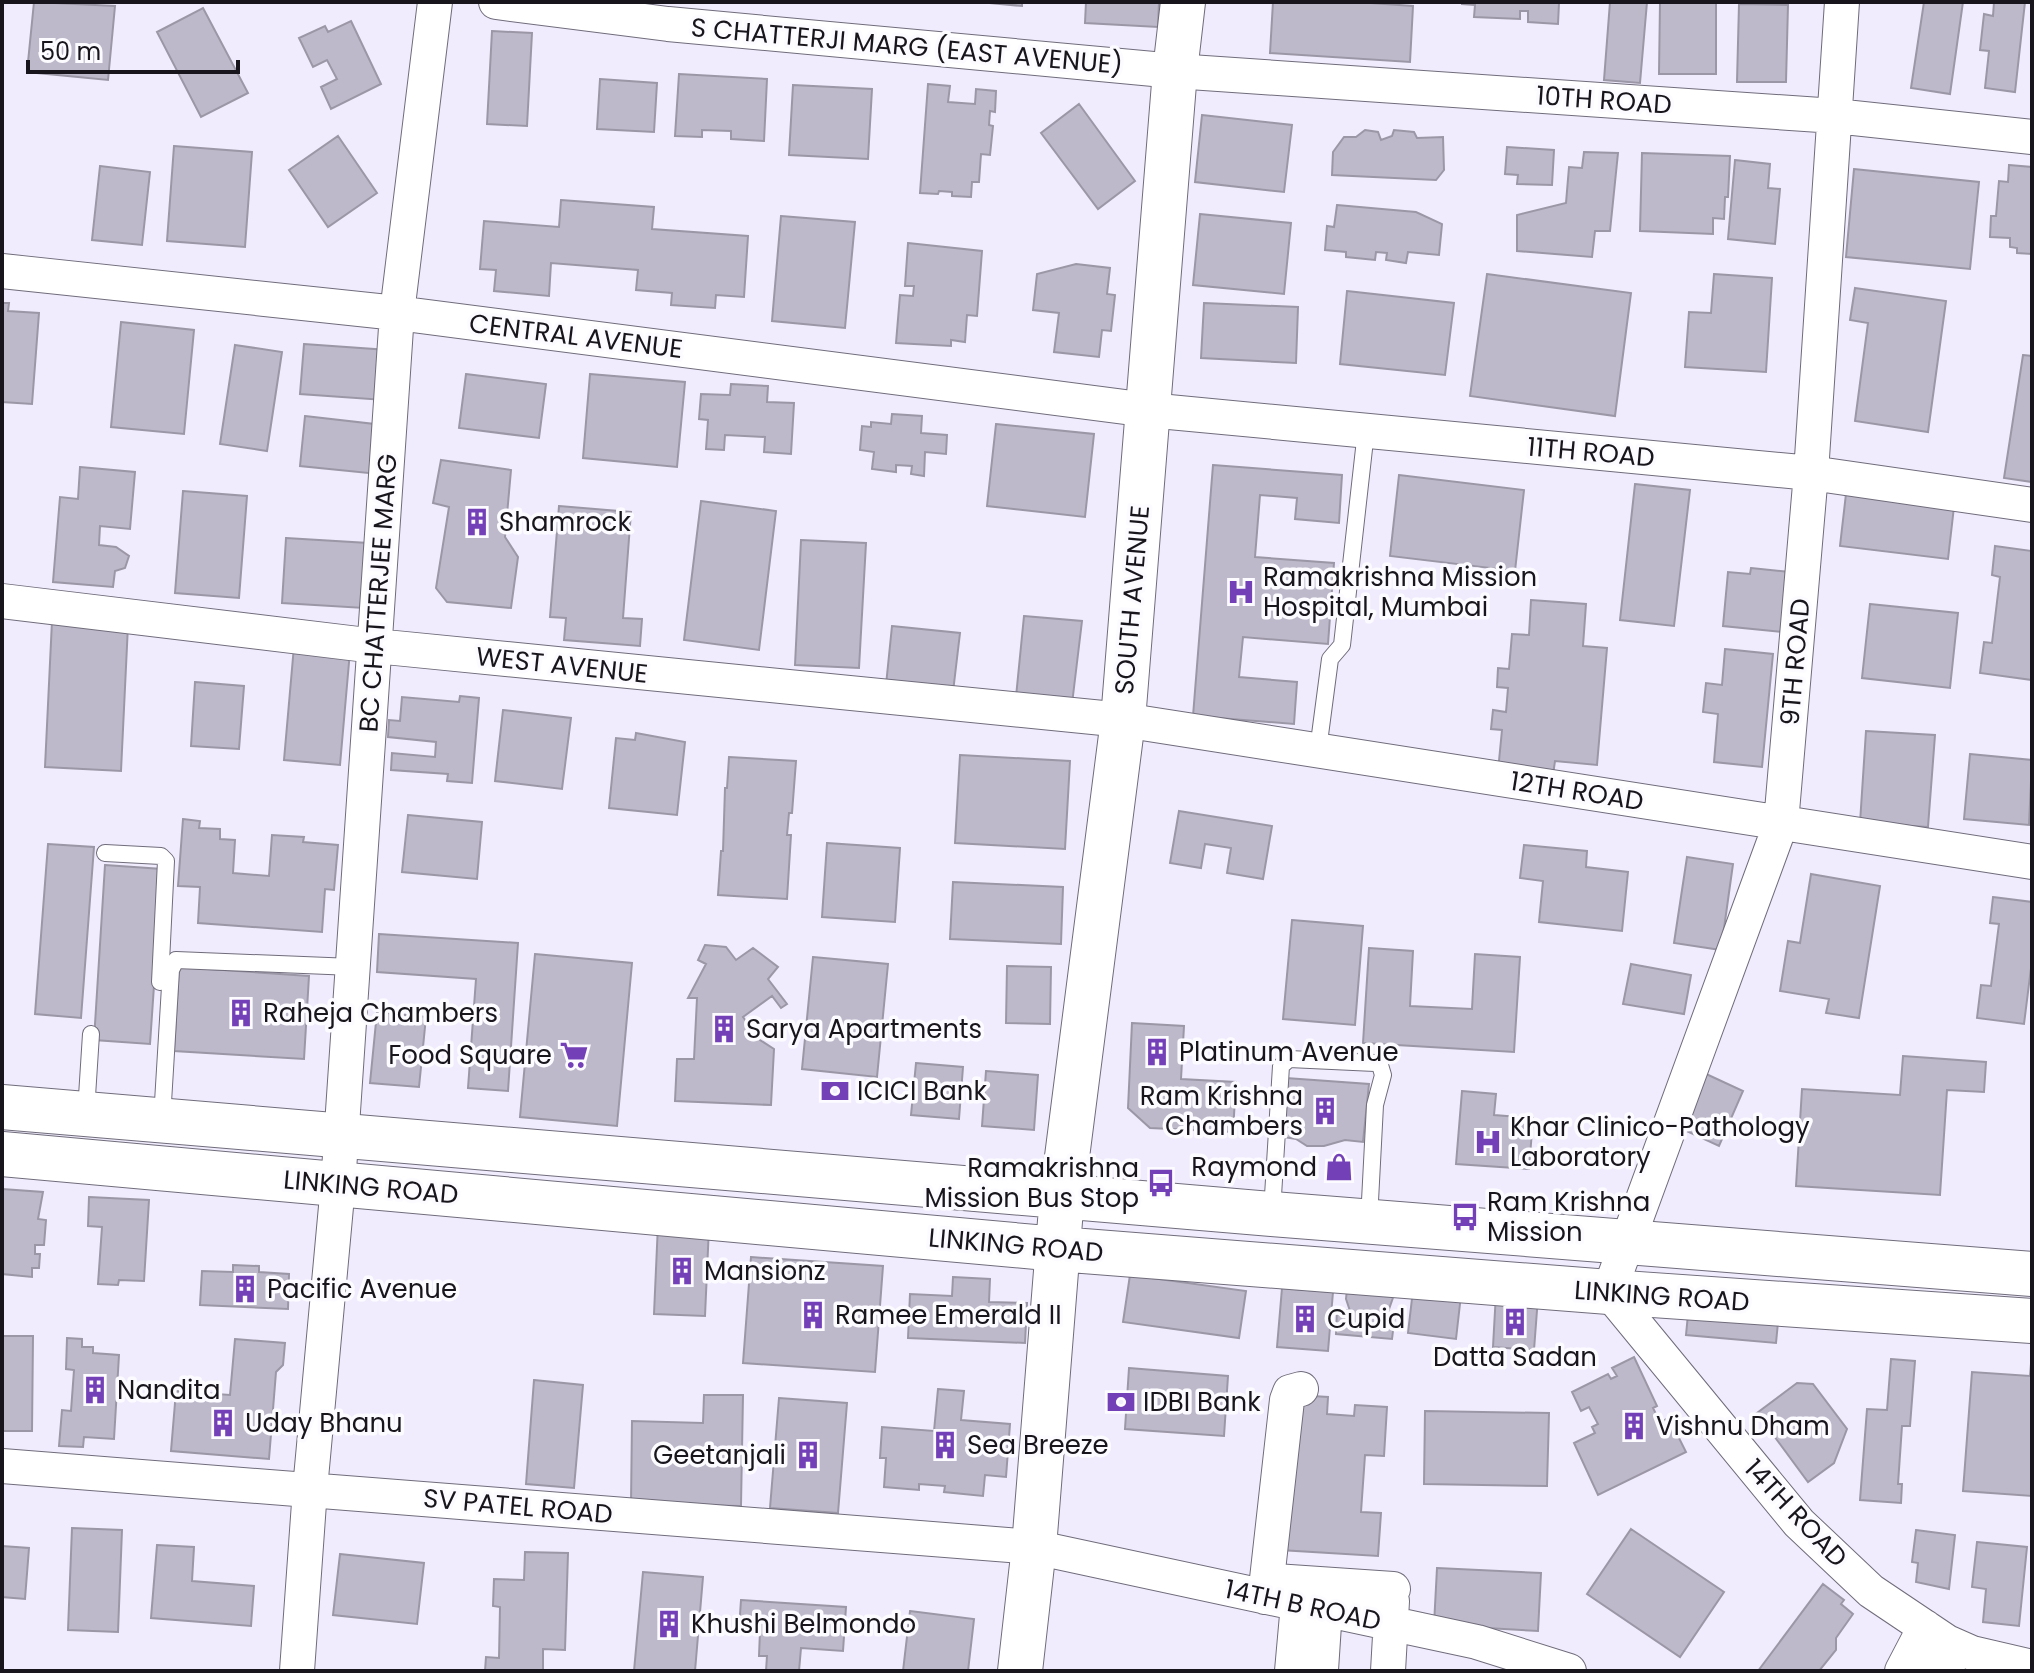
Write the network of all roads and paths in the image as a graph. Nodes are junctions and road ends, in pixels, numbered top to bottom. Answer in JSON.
{"nodes":[{"id":1,"x":435,"y":2,"type":"edge"},
{"id":2,"x":496,"y":2,"type":"edge"},
{"id":3,"x":1183,"y":2,"type":"edge"},
{"id":4,"x":1842,"y":2,"type":"edge"},
{"id":5,"x":1175,"y":71,"type":"junction"},
{"id":6,"x":1835,"y":116,"type":"junction"},
{"id":7,"x":2032,"y":137,"type":"edge"},
{"id":8,"x":2,"y":271,"type":"edge"},
{"id":9,"x":397,"y":313,"type":"junction"},
{"id":10,"x":1148,"y":410,"type":"junction"},
{"id":11,"x":1366,"y":431,"type":"junction"},
{"id":12,"x":1811,"y":473,"type":"junction"},
{"id":13,"x":2032,"y":505,"type":"edge"},
{"id":14,"x":2,"y":601,"type":"edge"},
{"id":15,"x":375,"y":646,"type":"junction"},
{"id":16,"x":1123,"y":720,"type":"junction"},
{"id":17,"x":1318,"y":750,"type":"junction"},
{"id":18,"x":1781,"y":823,"type":"junction"},
{"id":19,"x":105,"y":853,"type":"dead end"},
{"id":20,"x":2032,"y":862,"type":"edge"},
{"id":21,"x":353,"y":967,"type":"junction"},
{"id":22,"x":91,"y":1034,"type":"dead end"},
{"id":23,"x":2,"y":1107,"type":"edge"},
{"id":24,"x":85,"y":1114,"type":"junction"},
{"id":25,"x":157,"y":1120,"type":"junction"},
{"id":26,"x":342,"y":1136,"type":"junction"},
{"id":27,"x":2,"y":1154,"type":"edge"},
{"id":28,"x":338,"y":1185,"type":"junction"},
{"id":29,"x":1062,"y":1196,"type":"junction"},
{"id":30,"x":1272,"y":1214,"type":"junction"},
{"id":31,"x":1369,"y":1221,"type":"junction"},
{"id":32,"x":1625,"y":1243,"type":"junction"},
{"id":33,"x":1058,"y":1249,"type":"junction"},
{"id":34,"x":2032,"y":1274,"type":"edge"},
{"id":35,"x":1609,"y":1292,"type":"junction"},
{"id":36,"x":2032,"y":1321,"type":"edge"},
{"id":37,"x":1301,"y":1389,"type":"dead end"},
{"id":38,"x":2,"y":1466,"type":"edge"},
{"id":39,"x":310,"y":1489,"type":"junction"},
{"id":40,"x":1034,"y":1547,"type":"junction"},
{"id":41,"x":1289,"y":1597,"type":"junction"},
{"id":42,"x":1391,"y":1624,"type":"junction"},
{"id":43,"x":1938,"y":1657,"type":"edge"},
{"id":44,"x":2032,"y":1667,"type":"edge"},
{"id":45,"x":1312,"y":1670,"type":"edge"},
{"id":46,"x":297,"y":1671,"type":"edge"},
{"id":47,"x":1020,"y":1671,"type":"edge"},
{"id":48,"x":1388,"y":1671,"type":"edge"},
{"id":49,"x":1569,"y":1671,"type":"edge"}],
"edges":[{"from":1,"to":9,"type":"street","name":"BC CHATTERJEE MARG"},
{"from":2,"to":5,"type":"street","name":"S CHATTERJI MARG (EAST AVENUE)"},
{"from":3,"to":5,"type":"main road","name":"SOUTH AVENUE"},
{"from":4,"to":6,"type":"street","name":"9TH ROAD"},
{"from":5,"to":6,"type":"street","name":"10TH ROAD"},
{"from":5,"to":10,"type":"main road","name":"SOUTH AVENUE"},
{"from":6,"to":7,"type":"street","name":"10TH ROAD"},
{"from":6,"to":12,"type":"street","name":"9TH ROAD"},
{"from":8,"to":9,"type":"street","name":"CENTRAL AVENUE"},
{"from":9,"to":10,"type":"street","name":"CENTRAL AVENUE"},
{"from":9,"to":15,"type":"street","name":"BC CHATTERJEE MARG"},
{"from":10,"to":11,"type":"street","name":"11TH ROAD"},
{"from":10,"to":16,"type":"main road","name":"SOUTH AVENUE"},
{"from":11,"to":12,"type":"street","name":"11TH ROAD"},
{"from":11,"to":17,"type":"lane"},
{"from":12,"to":13,"type":"street","name":"11TH ROAD"},
{"from":12,"to":18,"type":"street","name":"9TH ROAD"},
{"from":14,"to":15,"type":"street","name":"WEST AVENUE"},
{"from":15,"to":16,"type":"street","name":"WEST AVENUE"},
{"from":15,"to":21,"type":"street","name":"BC CHATTERJEE MARG"},
{"from":16,"to":17,"type":"street","name":"12TH ROAD"},
{"from":16,"to":29,"type":"main road","name":"SOUTH AVENUE"},
{"from":17,"to":18,"type":"street","name":"12TH ROAD"},
{"from":18,"to":20,"type":"street","name":"12TH ROAD"},
{"from":18,"to":32,"type":"street","name":"9TH ROAD"},
{"from":19,"to":25,"type":"lane"},
{"from":21,"to":25,"type":"lane"},
{"from":21,"to":26,"type":"street","name":"BC CHATTERJEE MARG"},
{"from":22,"to":24,"type":"lane"},
{"from":23,"to":24,"type":"main road","name":"LINKING ROAD"},
{"from":24,"to":25,"type":"main road","name":"LINKING ROAD"},
{"from":25,"to":26,"type":"main road","name":"LINKING ROAD"},
{"from":26,"to":28,"type":"street","name":"BC CHATTERJEE MARG"},
{"from":26,"to":29,"type":"main road","name":"LINKING ROAD"},
{"from":27,"to":28,"type":"main road","name":"LINKING ROAD"},
{"from":28,"to":33,"type":"main road","name":"LINKING ROAD"},
{"from":28,"to":39,"type":"street","name":"BC CHATTERJEE MARG"},
{"from":29,"to":30,"type":"main road","name":"LINKING ROAD"},
{"from":29,"to":33,"type":"main road","name":"SOUTH AVENUE"},
{"from":30,"to":31,"type":"main road","name":"LINKING ROAD"},
{"from":30,"to":31,"type":"lane"},
{"from":31,"to":32,"type":"main road","name":"LINKING ROAD"},
{"from":32,"to":34,"type":"main road","name":"LINKING ROAD"},
{"from":32,"to":35,"type":"street","name":"9TH ROAD"},
{"from":33,"to":35,"type":"main road","name":"LINKING ROAD"},
{"from":33,"to":40,"type":"main road","name":"SOUTH AVENUE"},
{"from":35,"to":36,"type":"main road","name":"LINKING ROAD"},
{"from":35,"to":43,"type":"street","name":"14TH ROAD"},
{"from":37,"to":41,"type":"street"},
{"from":38,"to":39,"type":"street","name":"SV PATEL ROAD"},
{"from":39,"to":40,"type":"street","name":"SV PATEL ROAD"},
{"from":39,"to":46,"type":"street","name":"BC CHATTERJEE MARG"},
{"from":40,"to":41,"type":"street","name":"14TH B ROAD"},
{"from":40,"to":47,"type":"main road","name":"SOUTH AVENUE"},
{"from":41,"to":42,"type":"street","name":"14TH B ROAD"},
{"from":41,"to":42,"type":"street"},
{"from":41,"to":45,"type":"street"},
{"from":42,"to":48,"type":"street"},
{"from":42,"to":49,"type":"street","name":"14TH B ROAD"},
{"from":43,"to":44,"type":"street","name":"14TH ROAD"}]}
